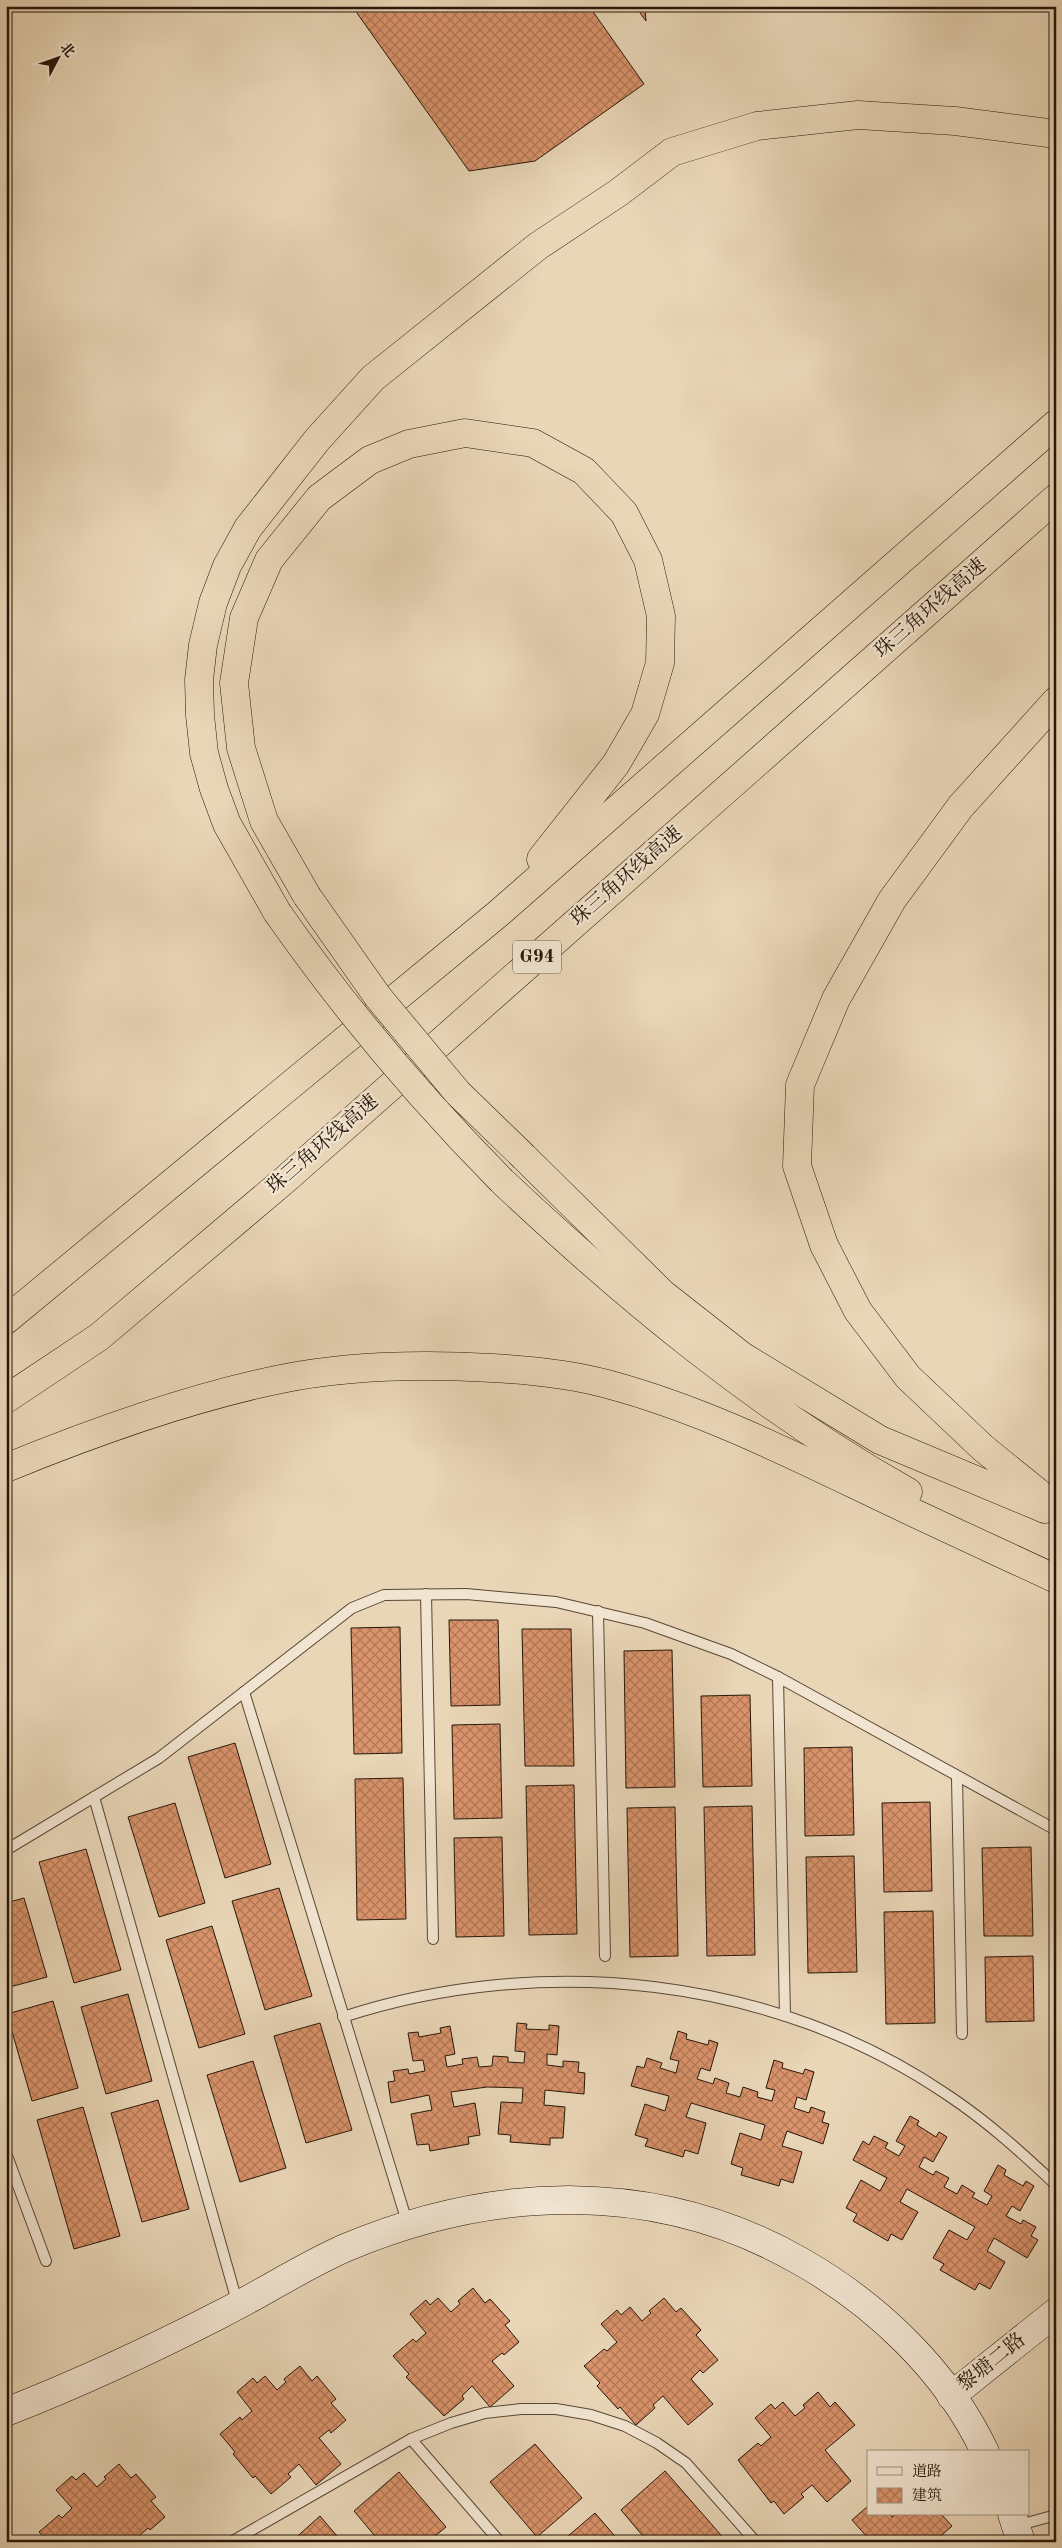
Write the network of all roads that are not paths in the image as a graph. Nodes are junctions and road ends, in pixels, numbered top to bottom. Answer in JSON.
{"nodes":[{"id":1,"x":1056,"y":134,"type":"edge"},
{"id":2,"x":1056,"y":424,"type":"edge"},
{"id":3,"x":1056,"y":498,"type":"edge"},
{"id":4,"x":1056,"y":701,"type":"edge"},
{"id":5,"x":499,"y":913,"type":"junction"},
{"id":6,"x":6,"y":1320,"type":"edge"},
{"id":7,"x":6,"y":1399,"type":"edge"},
{"id":8,"x":6,"y":1468,"type":"edge"},
{"id":9,"x":1056,"y":1507,"type":"edge"},
{"id":10,"x":1056,"y":1512,"type":"edge"},
{"id":11,"x":1056,"y":1574,"type":"edge"},
{"id":12,"x":1056,"y":1579,"type":"edge"},
{"id":13,"x":426,"y":1594,"type":"junction"},
{"id":14,"x":598,"y":1611,"type":"junction"},
{"id":15,"x":778,"y":1677,"type":"junction"},
{"id":16,"x":244,"y":1692,"type":"junction"},
{"id":17,"x":957,"y":1777,"type":"junction"},
{"id":18,"x":94,"y":1797,"type":"junction"},
{"id":19,"x":1056,"y":1830,"type":"edge"},
{"id":20,"x":6,"y":1850,"type":"edge"},
{"id":21,"x":433,"y":1939,"type":"dead end"},
{"id":22,"x":605,"y":1956,"type":"dead end"},
{"id":23,"x":785,"y":2016,"type":"junction"},
{"id":24,"x":343,"y":2017,"type":"junction"},
{"id":25,"x":962,"y":2034,"type":"dead end"},
{"id":26,"x":6,"y":2154,"type":"edge"},
{"id":27,"x":1056,"y":2185,"type":"edge"},
{"id":28,"x":408,"y":2226,"type":"junction"},
{"id":29,"x":46,"y":2261,"type":"dead end"},
{"id":30,"x":238,"y":2306,"type":"junction"},
{"id":31,"x":1056,"y":2312,"type":"edge"},
{"id":32,"x":951,"y":2396,"type":"junction"},
{"id":33,"x":6,"y":2412,"type":"edge"},
{"id":34,"x":411,"y":2439,"type":"junction"},
{"id":35,"x":984,"y":2450,"type":"edge"},
{"id":36,"x":1056,"y":2515,"type":"edge"},
{"id":37,"x":1016,"y":2527,"type":"edge"},
{"id":38,"x":231,"y":2542,"type":"edge"},
{"id":39,"x":500,"y":2542,"type":"edge"},
{"id":40,"x":756,"y":2542,"type":"edge"}],
"edges":[{"from":1,"to":11,"type":"highway","bridge":true},
{"from":2,"to":5,"type":"highway"},
{"from":3,"to":7,"type":"highway","name":"珠三角环线高速","number":"G94"},
{"from":4,"to":9,"type":"highway"},
{"from":5,"to":6,"type":"highway"},
{"from":5,"to":10,"type":"highway","bridge":true},
{"from":8,"to":12,"type":"highway"},
{"from":13,"to":14,"type":"lane"},
{"from":13,"to":16,"type":"lane"},
{"from":13,"to":21,"type":"lane"},
{"from":14,"to":15,"type":"lane"},
{"from":14,"to":22,"type":"lane"},
{"from":15,"to":17,"type":"lane"},
{"from":15,"to":23,"type":"lane"},
{"from":16,"to":18,"type":"lane"},
{"from":16,"to":24,"type":"lane"},
{"from":17,"to":19,"type":"lane"},
{"from":17,"to":25,"type":"lane"},
{"from":18,"to":20,"type":"lane"},
{"from":18,"to":30,"type":"lane"},
{"from":23,"to":24,"type":"lane"},
{"from":23,"to":27,"type":"lane"},
{"from":24,"to":28,"type":"lane"},
{"from":26,"to":29,"type":"lane"},
{"from":28,"to":30,"type":"street"},
{"from":28,"to":32,"type":"street"},
{"from":30,"to":33,"type":"street"},
{"from":31,"to":32,"type":"street","name":"黎塘二路"},
{"from":32,"to":35,"type":"street"},
{"from":34,"to":38,"type":"lane"},
{"from":34,"to":39,"type":"lane"},
{"from":34,"to":40,"type":"lane"},
{"from":36,"to":37,"type":"lane"}]}
